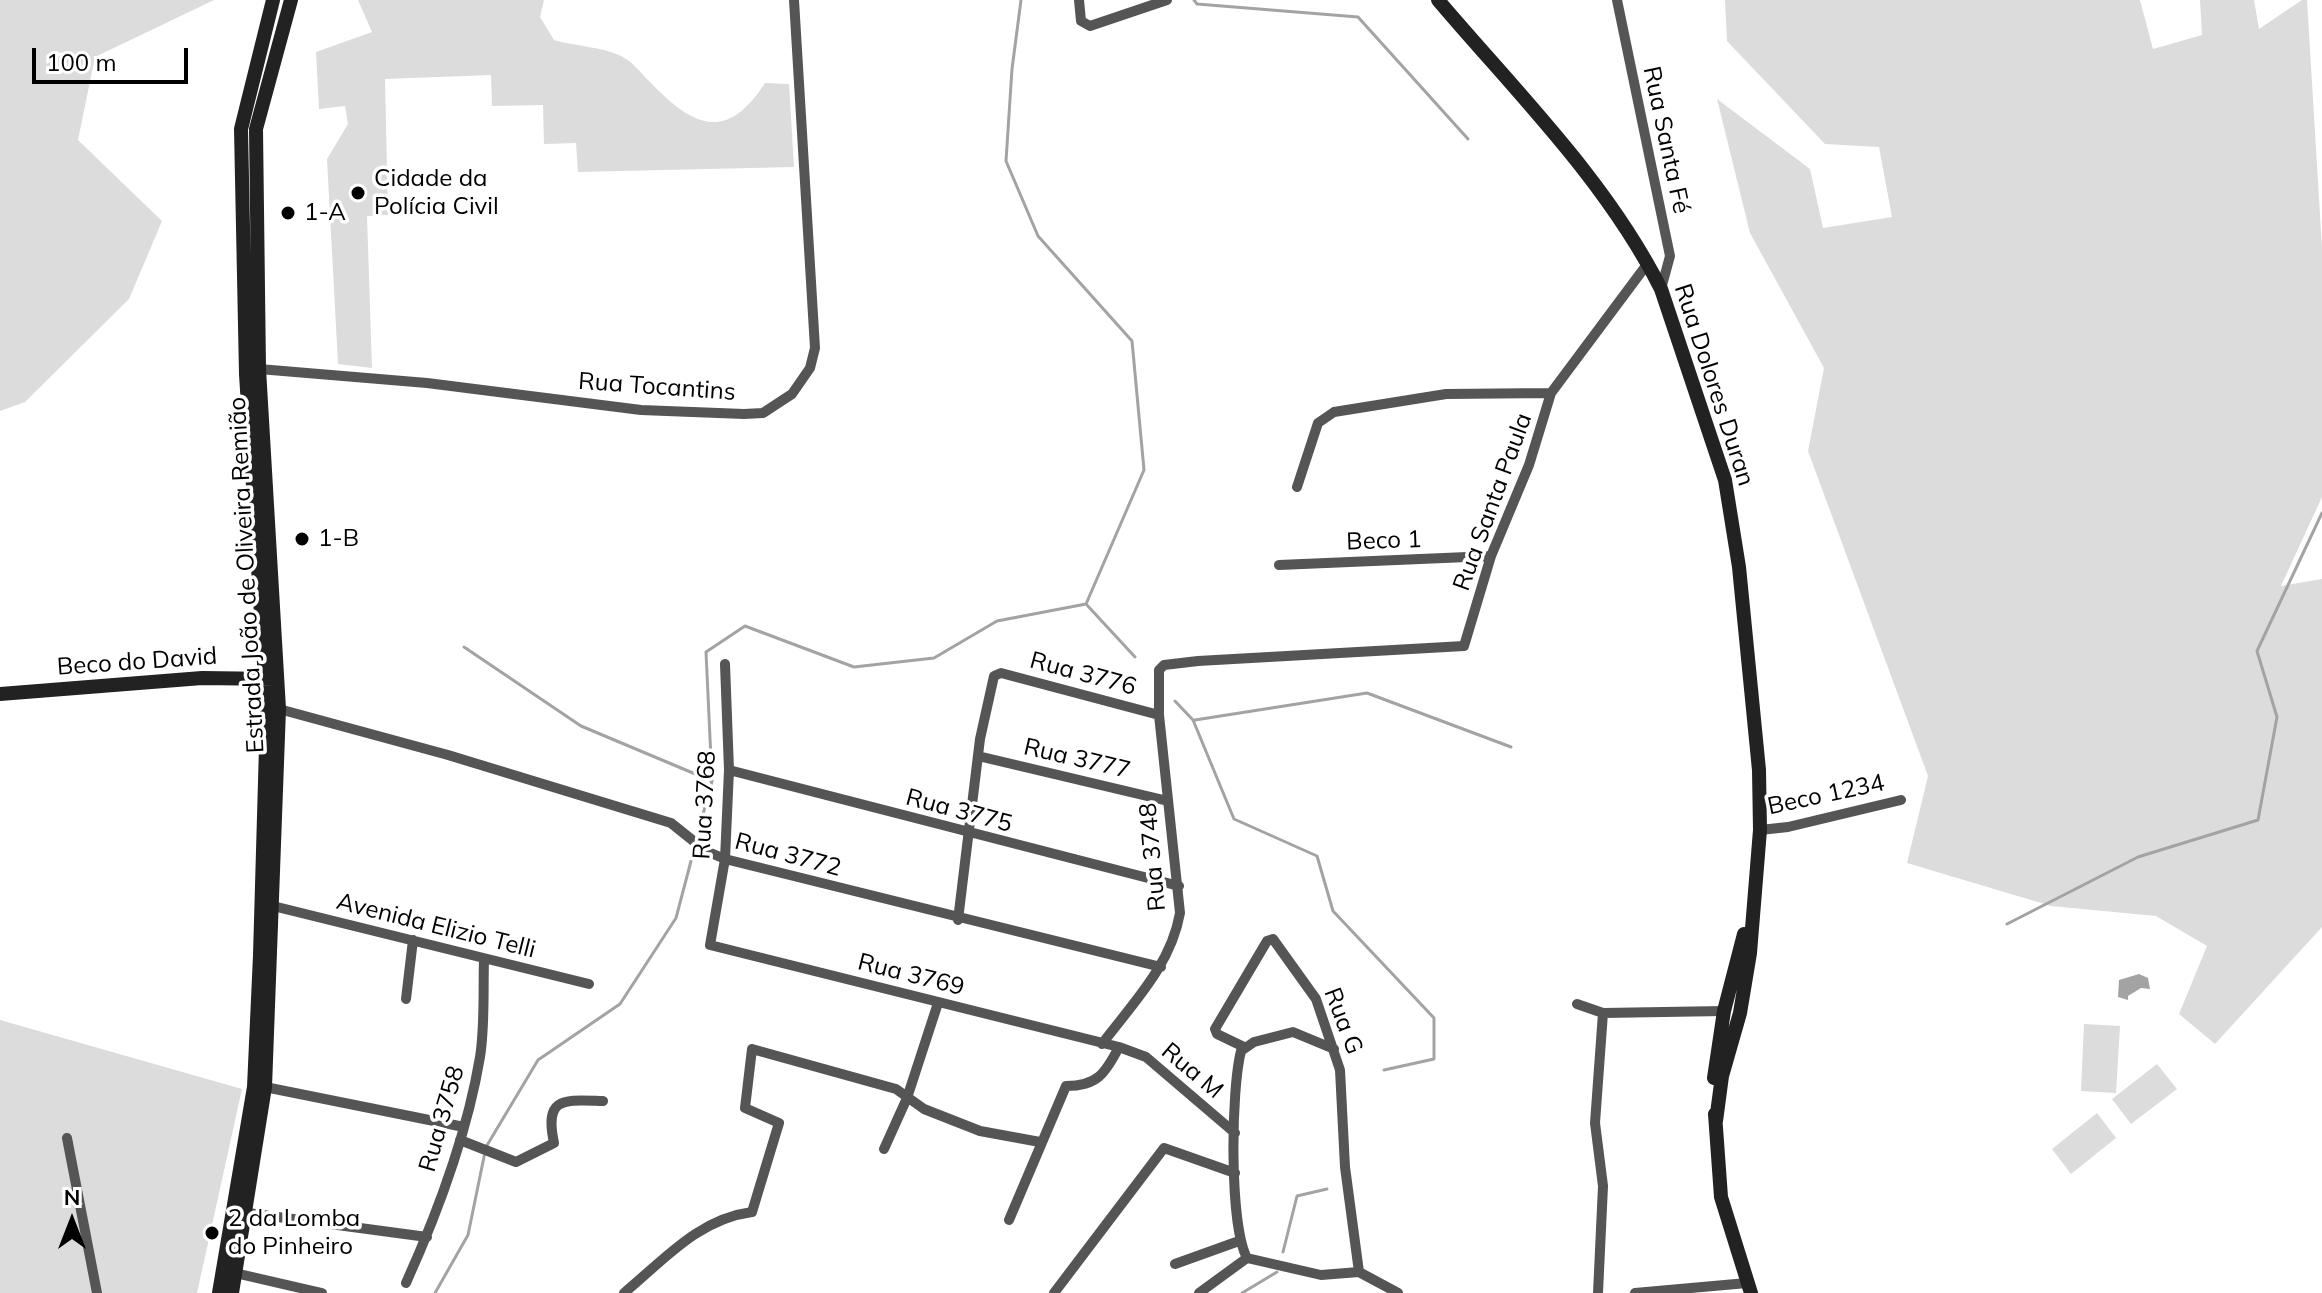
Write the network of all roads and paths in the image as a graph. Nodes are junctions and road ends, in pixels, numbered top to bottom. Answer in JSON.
{"nodes":[{"id":1,"x":273,"y":0,"type":"edge"},
{"id":2,"x":291,"y":0,"type":"edge"},
{"id":3,"x":794,"y":0,"type":"edge"},
{"id":4,"x":1079,"y":0,"type":"edge"},
{"id":5,"x":1167,"y":0,"type":"edge"},
{"id":6,"x":1438,"y":0,"type":"edge"},
{"id":7,"x":1617,"y":0,"type":"edge"},
{"id":8,"x":1648,"y":263,"type":"junction"},
{"id":9,"x":1661,"y":289,"type":"junction"},
{"id":10,"x":259,"y":369,"type":"junction"},
{"id":11,"x":1551,"y":393,"type":"junction"},
{"id":12,"x":1297,"y":487,"type":"dead end"},
{"id":13,"x":1491,"y":556,"type":"junction"},
{"id":14,"x":1279,"y":565,"type":"dead end"},
{"id":15,"x":725,"y":664,"type":"dead end"},
{"id":16,"x":272,"y":679,"type":"junction"},
{"id":17,"x":0,"y":694,"type":"edge"},
{"id":18,"x":279,"y":709,"type":"junction"},
{"id":19,"x":1159,"y":715,"type":"junction"},
{"id":20,"x":1161,"y":742,"type":"joint"},
{"id":21,"x":978,"y":756,"type":"junction"},
{"id":22,"x":729,"y":770,"type":"junction"},
{"id":23,"x":1901,"y":800,"type":"dead end"},
{"id":24,"x":1168,"y":801,"type":"junction"},
{"id":25,"x":1760,"y":830,"type":"junction"},
{"id":26,"x":970,"y":835,"type":"junction"},
{"id":27,"x":725,"y":859,"type":"junction"},
{"id":28,"x":1179,"y":886,"type":"junction"},
{"id":29,"x":273,"y":906,"type":"junction"},
{"id":30,"x":1752,"y":906,"type":"junction"},
{"id":31,"x":958,"y":920,"type":"junction"},
{"id":32,"x":413,"y":940,"type":"junction"},
{"id":33,"x":710,"y":945,"type":"joint"},
{"id":34,"x":484,"y":959,"type":"junction"},
{"id":35,"x":1161,"y":967,"type":"junction"},
{"id":36,"x":589,"y":984,"type":"dead end"},
{"id":37,"x":406,"y":999,"type":"dead end"},
{"id":38,"x":938,"y":1003,"type":"junction"},
{"id":39,"x":1577,"y":1004,"type":"dead end"},
{"id":40,"x":1724,"y":1011,"type":"junction"},
{"id":41,"x":1740,"y":1012,"type":"junction"},
{"id":42,"x":1603,"y":1013,"type":"junction"},
{"id":43,"x":1102,"y":1044,"type":"junction"},
{"id":44,"x":1119,"y":1047,"type":"junction"},
{"id":45,"x":1244,"y":1047,"type":"junction"},
{"id":46,"x":1334,"y":1049,"type":"junction"},
{"id":47,"x":265,"y":1087,"type":"junction"},
{"id":48,"x":907,"y":1098,"type":"junction"},
{"id":49,"x":603,"y":1101,"type":"dead end"},
{"id":50,"x":1716,"y":1121,"type":"junction"},
{"id":51,"x":464,"y":1127,"type":"junction"},
{"id":52,"x":1235,"y":1133,"type":"junction"},
{"id":53,"x":67,"y":1138,"type":"dead end"},
{"id":54,"x":460,"y":1140,"type":"junction"},
{"id":55,"x":1040,"y":1142,"type":"junction"},
{"id":56,"x":884,"y":1149,"type":"dead end"},
{"id":57,"x":1235,"y":1173,"type":"junction"},
{"id":58,"x":248,"y":1213,"type":"junction"},
{"id":59,"x":1009,"y":1220,"type":"dead end"},
{"id":60,"x":427,"y":1237,"type":"junction"},
{"id":61,"x":1239,"y":1241,"type":"junction"},
{"id":62,"x":1247,"y":1258,"type":"junction"},
{"id":63,"x":1175,"y":1264,"type":"dead end"},
{"id":64,"x":1359,"y":1272,"type":"junction"},
{"id":65,"x":235,"y":1273,"type":"junction"},
{"id":66,"x":406,"y":1283,"type":"dead end"},
{"id":67,"x":1749,"y":1288,"type":"edge"},
{"id":68,"x":97,"y":1293,"type":"edge"},
{"id":69,"x":219,"y":1293,"type":"edge"},
{"id":70,"x":232,"y":1293,"type":"edge"},
{"id":71,"x":322,"y":1293,"type":"edge"},
{"id":72,"x":624,"y":1293,"type":"edge"},
{"id":73,"x":1054,"y":1293,"type":"edge"},
{"id":74,"x":1199,"y":1293,"type":"edge"},
{"id":75,"x":1398,"y":1293,"type":"edge"},
{"id":76,"x":1598,"y":1293,"type":"edge"},
{"id":77,"x":1635,"y":1293,"type":"edge"}],
"edges":[{"from":1,"to":16,"type":"main road","name":"Estrada João de Oliveira Remião"},
{"from":2,"to":10,"type":"main road","name":"Estrada João de Oliveira Remião"},
{"from":3,"to":10,"type":"street","name":"Rua Tocantins"},
{"from":4,"to":5,"type":"street"},
{"from":6,"to":8,"type":"main road","name":"Rua Dolores Duran"},
{"from":7,"to":9,"type":"street","name":"Rua Santa Fé"},
{"from":8,"to":9,"type":"main road","name":"Rua Dolores Duran"},
{"from":8,"to":11,"type":"street","name":"Rua Santa Paula"},
{"from":9,"to":25,"type":"main road","name":"Rua Dolores Duran"},
{"from":10,"to":16,"type":"main road","name":"Estrada João de Oliveira Remião"},
{"from":11,"to":12,"type":"street"},
{"from":11,"to":13,"type":"street","name":"Rua Santa Paula"},
{"from":13,"to":14,"type":"street","name":"Beco 1"},
{"from":13,"to":19,"type":"street","name":"Rua Santa Paula"},
{"from":15,"to":22,"type":"street","name":"Rua 3768"},
{"from":16,"to":17,"type":"main road","name":"Beco do David"},
{"from":16,"to":18,"type":"main road","name":"Estrada João de Oliveira Remião"},
{"from":16,"to":69,"type":"main road","name":"Estrada João de Oliveira Remião"},
{"from":18,"to":27,"type":"street","name":"Rua 3772"},
{"from":18,"to":29,"type":"main road","name":"Estrada João de Oliveira Remião"},
{"from":19,"to":20,"type":"street","name":"Rua Santa Paula"},
{"from":19,"to":21,"type":"street","name":"Rua 3776"},
{"from":20,"to":24,"type":"street","name":"Rua 3748"},
{"from":21,"to":24,"type":"street","name":"Rua 3777"},
{"from":21,"to":26,"type":"street"},
{"from":22,"to":26,"type":"street","name":"Rua 3775"},
{"from":22,"to":27,"type":"street","name":"Rua 3768"},
{"from":23,"to":25,"type":"street","name":"Beco 1234"},
{"from":24,"to":28,"type":"street","name":"Rua 3748"},
{"from":25,"to":30,"type":"main road","name":"Rua Dolores Duran"},
{"from":26,"to":28,"type":"street","name":"Rua 3775"},
{"from":26,"to":31,"type":"street"},
{"from":27,"to":31,"type":"street","name":"Rua 3772"},
{"from":27,"to":33,"type":"street","name":"Rua 3768"},
{"from":28,"to":35,"type":"street","name":"Rua 3748"},
{"from":29,"to":32,"type":"street","name":"Avenida Elizio Telli"},
{"from":29,"to":47,"type":"main road","name":"Estrada João de Oliveira Remião"},
{"from":30,"to":40,"type":"main road","name":"Rua Dolores Duran"},
{"from":30,"to":41,"type":"main road","name":"Rua Dolores Duran"},
{"from":31,"to":35,"type":"street","name":"Rua 3772"},
{"from":32,"to":34,"type":"street","name":"Avenida Elizio Telli"},
{"from":32,"to":37,"type":"street"},
{"from":33,"to":38,"type":"street","name":"Rua 3769"},
{"from":34,"to":36,"type":"street","name":"Avenida Elizio Telli"},
{"from":34,"to":51,"type":"street","name":"Rua 3758"},
{"from":35,"to":43,"type":"street","name":"Rua 3748"},
{"from":38,"to":43,"type":"street","name":"Rua 3769"},
{"from":38,"to":48,"type":"street"},
{"from":39,"to":42,"type":"street"},
{"from":40,"to":41,"type":"main road"},
{"from":40,"to":42,"type":"street"},
{"from":40,"to":50,"type":"main road","name":"Rua Dolores Duran"},
{"from":41,"to":50,"type":"main road","name":"Rua Dolores Duran"},
{"from":42,"to":76,"type":"street"},
{"from":43,"to":44,"type":"street"},
{"from":44,"to":52,"type":"street","name":"Rua M"},
{"from":44,"to":55,"type":"street"},
{"from":45,"to":46,"type":"street"},
{"from":45,"to":46,"type":"street","name":"Rua G"},
{"from":45,"to":52,"type":"street"},
{"from":46,"to":64,"type":"street","name":"Rua G"},
{"from":47,"to":51,"type":"street"},
{"from":47,"to":58,"type":"main road","name":"Estrada João de Oliveira Remião"},
{"from":48,"to":55,"type":"street"},
{"from":48,"to":56,"type":"street"},
{"from":48,"to":72,"type":"street"},
{"from":49,"to":54,"type":"street"},
{"from":50,"to":67,"type":"main road","name":"Rua Dolores Duran"},
{"from":51,"to":54,"type":"street","name":"Rua 3758"},
{"from":52,"to":57,"type":"street"},
{"from":53,"to":68,"type":"street"},
{"from":54,"to":60,"type":"street","name":"Rua 3758"},
{"from":55,"to":59,"type":"street"},
{"from":57,"to":61,"type":"street"},
{"from":57,"to":73,"type":"street"},
{"from":58,"to":60,"type":"street"},
{"from":58,"to":65,"type":"main road","name":"Estrada João de Oliveira Remião"},
{"from":60,"to":66,"type":"street","name":"Rua 3758"},
{"from":61,"to":62,"type":"street"},
{"from":61,"to":63,"type":"street"},
{"from":62,"to":64,"type":"street"},
{"from":62,"to":74,"type":"street"},
{"from":64,"to":75,"type":"street"},
{"from":65,"to":70,"type":"main road","name":"Estrada João de Oliveira Remião"},
{"from":65,"to":71,"type":"street"},
{"from":67,"to":77,"type":"street"}]}
